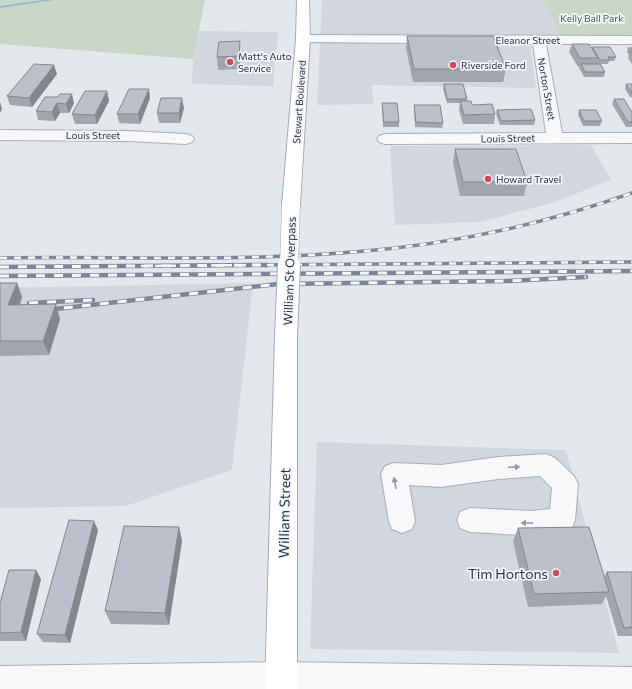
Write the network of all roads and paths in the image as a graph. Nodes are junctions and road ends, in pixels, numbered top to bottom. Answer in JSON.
{"nodes":[{"id":1,"x":303,"y":0,"type":"edge"},
{"id":2,"x":303,"y":40,"type":"junction"},
{"id":3,"x":539,"y":40,"type":"junction"},
{"id":4,"x":632,"y":40,"type":"edge"},
{"id":5,"x":0,"y":135,"type":"edge"},
{"id":6,"x":555,"y":137,"type":"junction"},
{"id":7,"x":632,"y":138,"type":"edge"},
{"id":8,"x":186,"y":139,"type":"dead end"},
{"id":9,"x":385,"y":140,"type":"dead end"},
{"id":10,"x":291,"y":205,"type":"joint"},
{"id":11,"x":286,"y":337,"type":"joint"},
{"id":12,"x":470,"y":520,"type":"dead end"},
{"id":13,"x":402,"y":521,"type":"dead end"},
{"id":14,"x":0,"y":682,"type":"edge"},
{"id":15,"x":632,"y":683,"type":"edge"},
{"id":16,"x":281,"y":684,"type":"edge"}],
"edges":[{"from":1,"to":2,"type":"main road","name":"Stewart Boulevard"},
{"from":2,"to":3,"type":"street","name":"Eleanor Street"},
{"from":2,"to":10,"type":"main road","name":"Stewart Boulevard"},
{"from":3,"to":4,"type":"street","name":"Eleanor Street"},
{"from":3,"to":6,"type":"street","name":"Norton Street"},
{"from":5,"to":8,"type":"street","name":"Louis Street"},
{"from":6,"to":7,"type":"street","name":"Louis Street"},
{"from":6,"to":9,"type":"street","name":"Louis Street"},
{"from":10,"to":11,"type":"main road","name":"William St Overpass","bridge":true},
{"from":11,"to":16,"type":"main road","name":"William Street"},
{"from":13,"to":12,"type":"street","one_way":true},
{"from":14,"to":16,"type":"street"},
{"from":15,"to":16,"type":"street"}]}
